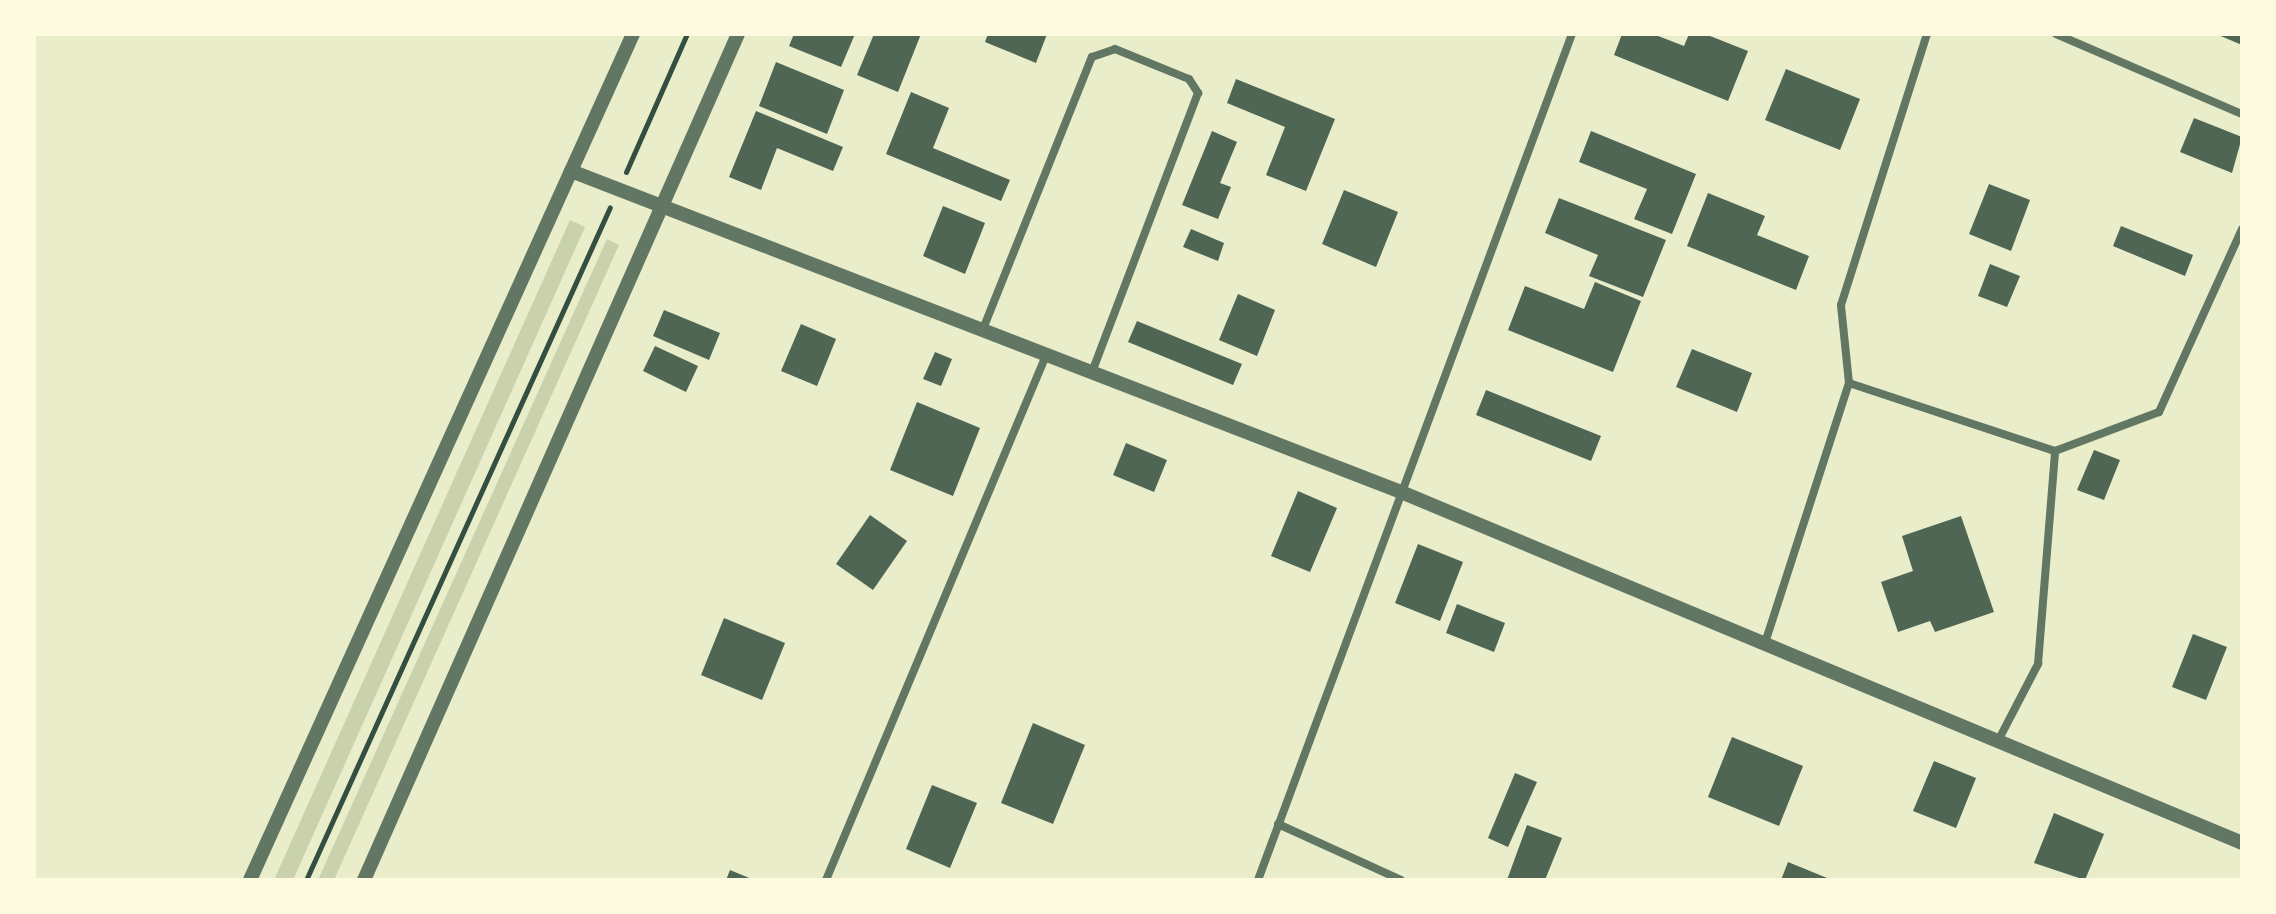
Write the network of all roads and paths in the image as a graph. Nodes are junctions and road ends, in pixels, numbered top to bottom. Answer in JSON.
{"nodes":[{"id":1,"x":633,"y":34,"type":"edge"},
{"id":2,"x":687,"y":34,"type":"edge"},
{"id":3,"x":738,"y":34,"type":"edge"},
{"id":4,"x":1572,"y":34,"type":"edge"},
{"id":5,"x":1927,"y":34,"type":"edge"},
{"id":6,"x":2056,"y":34,"type":"edge"},
{"id":7,"x":2242,"y":114,"type":"edge"},
{"id":8,"x":571,"y":171,"type":"junction"},
{"id":9,"x":618,"y":190,"type":"junction"},
{"id":10,"x":663,"y":207,"type":"junction"},
{"id":11,"x":2242,"y":229,"type":"edge"},
{"id":12,"x":983,"y":329,"type":"junction"},
{"id":13,"x":1047,"y":353,"type":"junction"},
{"id":14,"x":1093,"y":370,"type":"junction"},
{"id":15,"x":1849,"y":383,"type":"junction"},
{"id":16,"x":2055,"y":451,"type":"junction"},
{"id":17,"x":1401,"y":492,"type":"junction"},
{"id":18,"x":1764,"y":648,"type":"junction"},
{"id":19,"x":1999,"y":739,"type":"junction"},
{"id":20,"x":1278,"y":824,"type":"junction"},
{"id":21,"x":2242,"y":843,"type":"edge"},
{"id":22,"x":250,"y":880,"type":"edge"},
{"id":23,"x":306,"y":880,"type":"edge"},
{"id":24,"x":364,"y":880,"type":"edge"},
{"id":25,"x":826,"y":880,"type":"edge"},
{"id":26,"x":1258,"y":880,"type":"edge"},
{"id":27,"x":1401,"y":880,"type":"edge"}],
"edges":[{"from":1,"to":8,"type":"street"},
{"from":2,"to":9,"type":"path"},
{"from":3,"to":10,"type":"street"},
{"from":4,"to":17,"type":"street"},
{"from":5,"to":15,"type":"street"},
{"from":6,"to":7,"type":"street"},
{"from":8,"to":9,"type":"street"},
{"from":8,"to":22,"type":"street"},
{"from":9,"to":10,"type":"street"},
{"from":9,"to":23,"type":"path"},
{"from":10,"to":12,"type":"street"},
{"from":10,"to":24,"type":"street"},
{"from":11,"to":16,"type":"street"},
{"from":12,"to":13,"type":"street"},
{"from":12,"to":14,"type":"street"},
{"from":13,"to":14,"type":"street"},
{"from":13,"to":25,"type":"street"},
{"from":14,"to":17,"type":"street"},
{"from":15,"to":16,"type":"street"},
{"from":15,"to":18,"type":"street"},
{"from":16,"to":19,"type":"street"},
{"from":17,"to":18,"type":"street"},
{"from":17,"to":20,"type":"street"},
{"from":18,"to":19,"type":"street"},
{"from":19,"to":21,"type":"street"},
{"from":20,"to":26,"type":"street"},
{"from":20,"to":27,"type":"street"}]}
